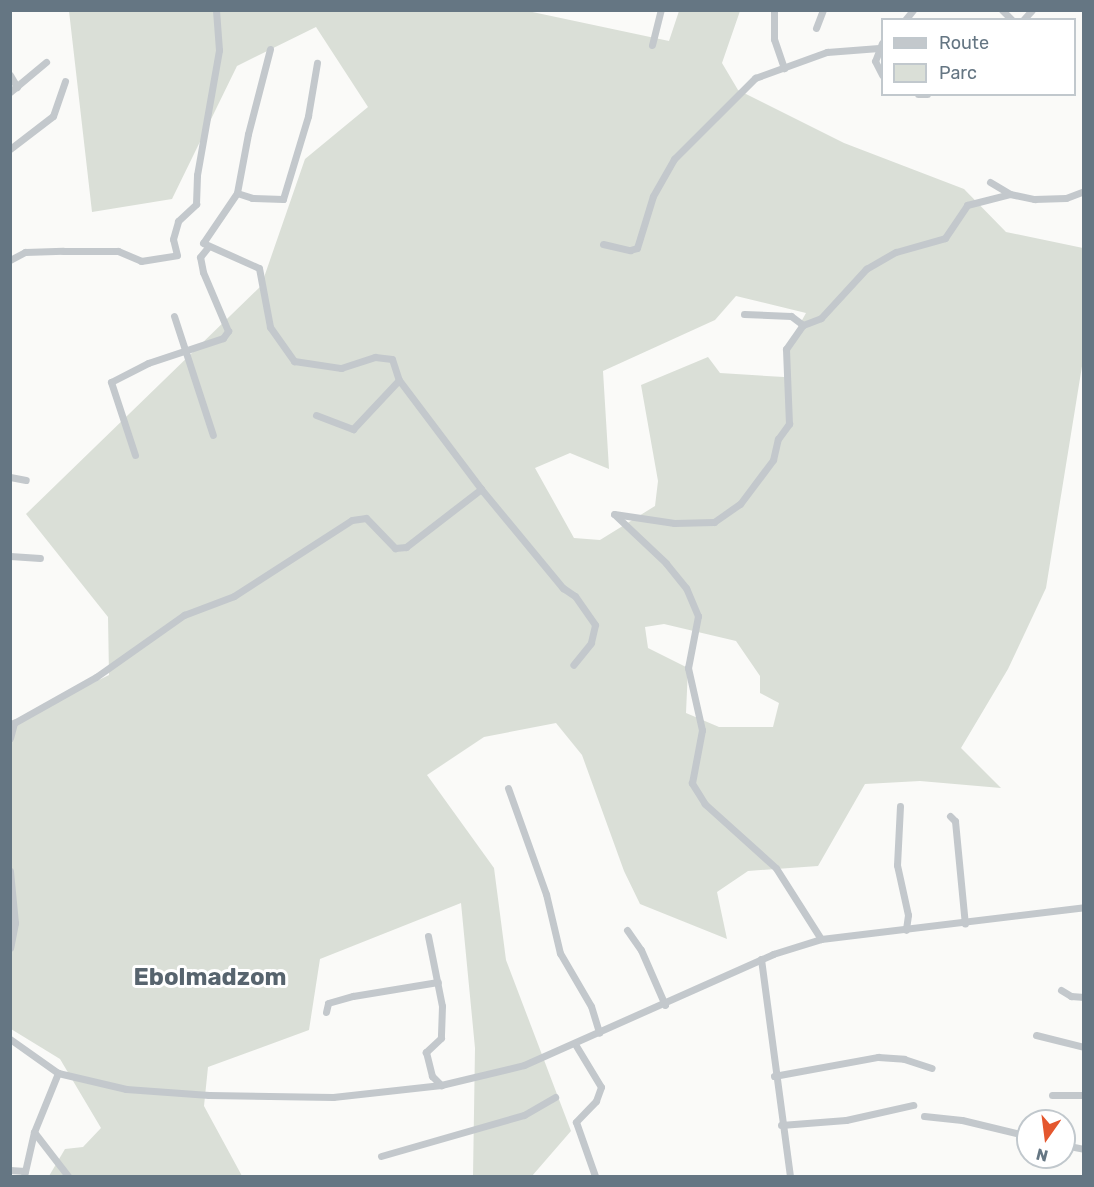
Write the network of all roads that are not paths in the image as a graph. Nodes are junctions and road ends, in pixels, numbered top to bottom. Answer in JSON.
{"nodes":[{"id":1,"x":216,"y":10,"type":"edge"},
{"id":2,"x":661,"y":10,"type":"edge"},
{"id":3,"x":774,"y":10,"type":"edge"},
{"id":4,"x":823,"y":10,"type":"edge"},
{"id":5,"x":816,"y":28,"type":"dead end"},
{"id":6,"x":652,"y":45,"type":"dead end"},
{"id":7,"x":881,"y":45,"type":"edge"},
{"id":8,"x":270,"y":49,"type":"dead end"},
{"id":9,"x":46,"y":62,"type":"dead end"},
{"id":10,"x":317,"y":63,"type":"dead end"},
{"id":11,"x":784,"y":68,"type":"junction"},
{"id":12,"x":881,"y":73,"type":"edge"},
{"id":13,"x":10,"y":75,"type":"edge"},
{"id":14,"x":65,"y":81,"type":"dead end"},
{"id":15,"x":17,"y":87,"type":"junction"},
{"id":16,"x":10,"y":92,"type":"edge"},
{"id":17,"x":10,"y":149,"type":"edge"},
{"id":18,"x":990,"y":182,"type":"dead end"},
{"id":19,"x":1083,"y":190,"type":"edge"},
{"id":20,"x":237,"y":194,"type":"junction"},
{"id":21,"x":1010,"y":194,"type":"junction"},
{"id":22,"x":603,"y":244,"type":"dead end"},
{"id":23,"x":208,"y":247,"type":"junction"},
{"id":24,"x":10,"y":260,"type":"edge"},
{"id":25,"x":744,"y":314,"type":"dead end"},
{"id":26,"x":174,"y":316,"type":"dead end"},
{"id":27,"x":802,"y":326,"type":"junction"},
{"id":28,"x":188,"y":350,"type":"junction"},
{"id":29,"x":399,"y":380,"type":"junction"},
{"id":30,"x":316,"y":414,"type":"dead end"},
{"id":31,"x":213,"y":435,"type":"dead end"},
{"id":32,"x":135,"y":455,"type":"dead end"},
{"id":33,"x":10,"y":477,"type":"edge"},
{"id":34,"x":26,"y":480,"type":"dead end"},
{"id":35,"x":481,"y":489,"type":"junction"},
{"id":36,"x":10,"y":556,"type":"edge"},
{"id":37,"x":40,"y":558,"type":"dead end"},
{"id":38,"x":573,"y":665,"type":"dead end"},
{"id":39,"x":10,"y":738,"type":"edge"},
{"id":40,"x":508,"y":788,"type":"dead end"},
{"id":41,"x":900,"y":806,"type":"dead end"},
{"id":42,"x":950,"y":816,"type":"dead end"},
{"id":43,"x":10,"y":871,"type":"edge"},
{"id":44,"x":1083,"y":907,"type":"edge"},
{"id":45,"x":965,"y":924,"type":"junction"},
{"id":46,"x":627,"y":930,"type":"dead end"},
{"id":47,"x":906,"y":930,"type":"junction"},
{"id":48,"x":428,"y":936,"type":"dead end"},
{"id":49,"x":821,"y":939,"type":"junction"},
{"id":50,"x":10,"y":948,"type":"edge"},
{"id":51,"x":761,"y":959,"type":"junction"},
{"id":52,"x":438,"y":982,"type":"junction"},
{"id":53,"x":1061,"y":990,"type":"dead end"},
{"id":54,"x":1083,"y":997,"type":"edge"},
{"id":55,"x":665,"y":1005,"type":"junction"},
{"id":56,"x":327,"y":1012,"type":"dead end"},
{"id":57,"x":599,"y":1033,"type":"junction"},
{"id":58,"x":1036,"y":1035,"type":"dead end"},
{"id":59,"x":10,"y":1039,"type":"edge"},
{"id":60,"x":575,"y":1044,"type":"junction"},
{"id":61,"x":1083,"y":1047,"type":"edge"},
{"id":62,"x":932,"y":1068,"type":"dead end"},
{"id":63,"x":58,"y":1073,"type":"junction"},
{"id":64,"x":774,"y":1076,"type":"junction"},
{"id":65,"x":441,"y":1085,"type":"junction"},
{"id":66,"x":1052,"y":1095,"type":"dead end"},
{"id":67,"x":1083,"y":1095,"type":"edge"},
{"id":68,"x":555,"y":1097,"type":"dead end"},
{"id":69,"x":913,"y":1105,"type":"dead end"},
{"id":70,"x":924,"y":1116,"type":"dead end"},
{"id":71,"x":781,"y":1125,"type":"junction"},
{"id":72,"x":34,"y":1132,"type":"junction"},
{"id":73,"x":1016,"y":1133,"type":"edge"},
{"id":74,"x":381,"y":1156,"type":"dead end"},
{"id":75,"x":10,"y":1170,"type":"edge"},
{"id":76,"x":25,"y":1174,"type":"edge"},
{"id":77,"x":68,"y":1176,"type":"edge"},
{"id":78,"x":595,"y":1176,"type":"edge"},
{"id":79,"x":790,"y":1176,"type":"edge"}],
"edges":[{"from":1,"to":24,"type":"street"},
{"from":2,"to":6,"type":"street"},
{"from":3,"to":11,"type":"street"},
{"from":4,"to":5,"type":"street"},
{"from":7,"to":11,"type":"street"},
{"from":7,"to":12,"type":"street"},
{"from":8,"to":20,"type":"street"},
{"from":9,"to":15,"type":"street"},
{"from":10,"to":20,"type":"street"},
{"from":11,"to":22,"type":"street"},
{"from":13,"to":15,"type":"street"},
{"from":14,"to":17,"type":"street"},
{"from":15,"to":16,"type":"street"},
{"from":18,"to":21,"type":"street"},
{"from":19,"to":21,"type":"street"},
{"from":20,"to":23,"type":"street"},
{"from":21,"to":27,"type":"street"},
{"from":23,"to":28,"type":"street"},
{"from":23,"to":29,"type":"street"},
{"from":25,"to":27,"type":"street"},
{"from":26,"to":28,"type":"street"},
{"from":27,"to":49,"type":"street"},
{"from":28,"to":31,"type":"street"},
{"from":28,"to":32,"type":"street"},
{"from":29,"to":30,"type":"street"},
{"from":29,"to":35,"type":"street"},
{"from":33,"to":34,"type":"street"},
{"from":35,"to":38,"type":"street"},
{"from":35,"to":39,"type":"street"},
{"from":36,"to":37,"type":"street"},
{"from":40,"to":57,"type":"street"},
{"from":41,"to":47,"type":"street"},
{"from":42,"to":45,"type":"street"},
{"from":43,"to":50,"type":"street"},
{"from":44,"to":45,"type":"street"},
{"from":45,"to":47,"type":"street"},
{"from":46,"to":55,"type":"street"},
{"from":47,"to":49,"type":"street"},
{"from":48,"to":52,"type":"street"},
{"from":49,"to":51,"type":"street"},
{"from":51,"to":55,"type":"street"},
{"from":51,"to":64,"type":"street"},
{"from":52,"to":56,"type":"street"},
{"from":52,"to":65,"type":"street"},
{"from":53,"to":54,"type":"street"},
{"from":55,"to":57,"type":"street"},
{"from":57,"to":60,"type":"street"},
{"from":58,"to":61,"type":"street"},
{"from":59,"to":63,"type":"street"},
{"from":60,"to":65,"type":"street"},
{"from":60,"to":78,"type":"street"},
{"from":62,"to":64,"type":"street"},
{"from":63,"to":65,"type":"street"},
{"from":63,"to":72,"type":"street"},
{"from":64,"to":71,"type":"street"},
{"from":66,"to":67,"type":"street"},
{"from":68,"to":74,"type":"street"},
{"from":69,"to":71,"type":"street"},
{"from":70,"to":73,"type":"street"},
{"from":71,"to":79,"type":"street"},
{"from":72,"to":76,"type":"street"},
{"from":72,"to":77,"type":"street"},
{"from":75,"to":76,"type":"street"}]}
